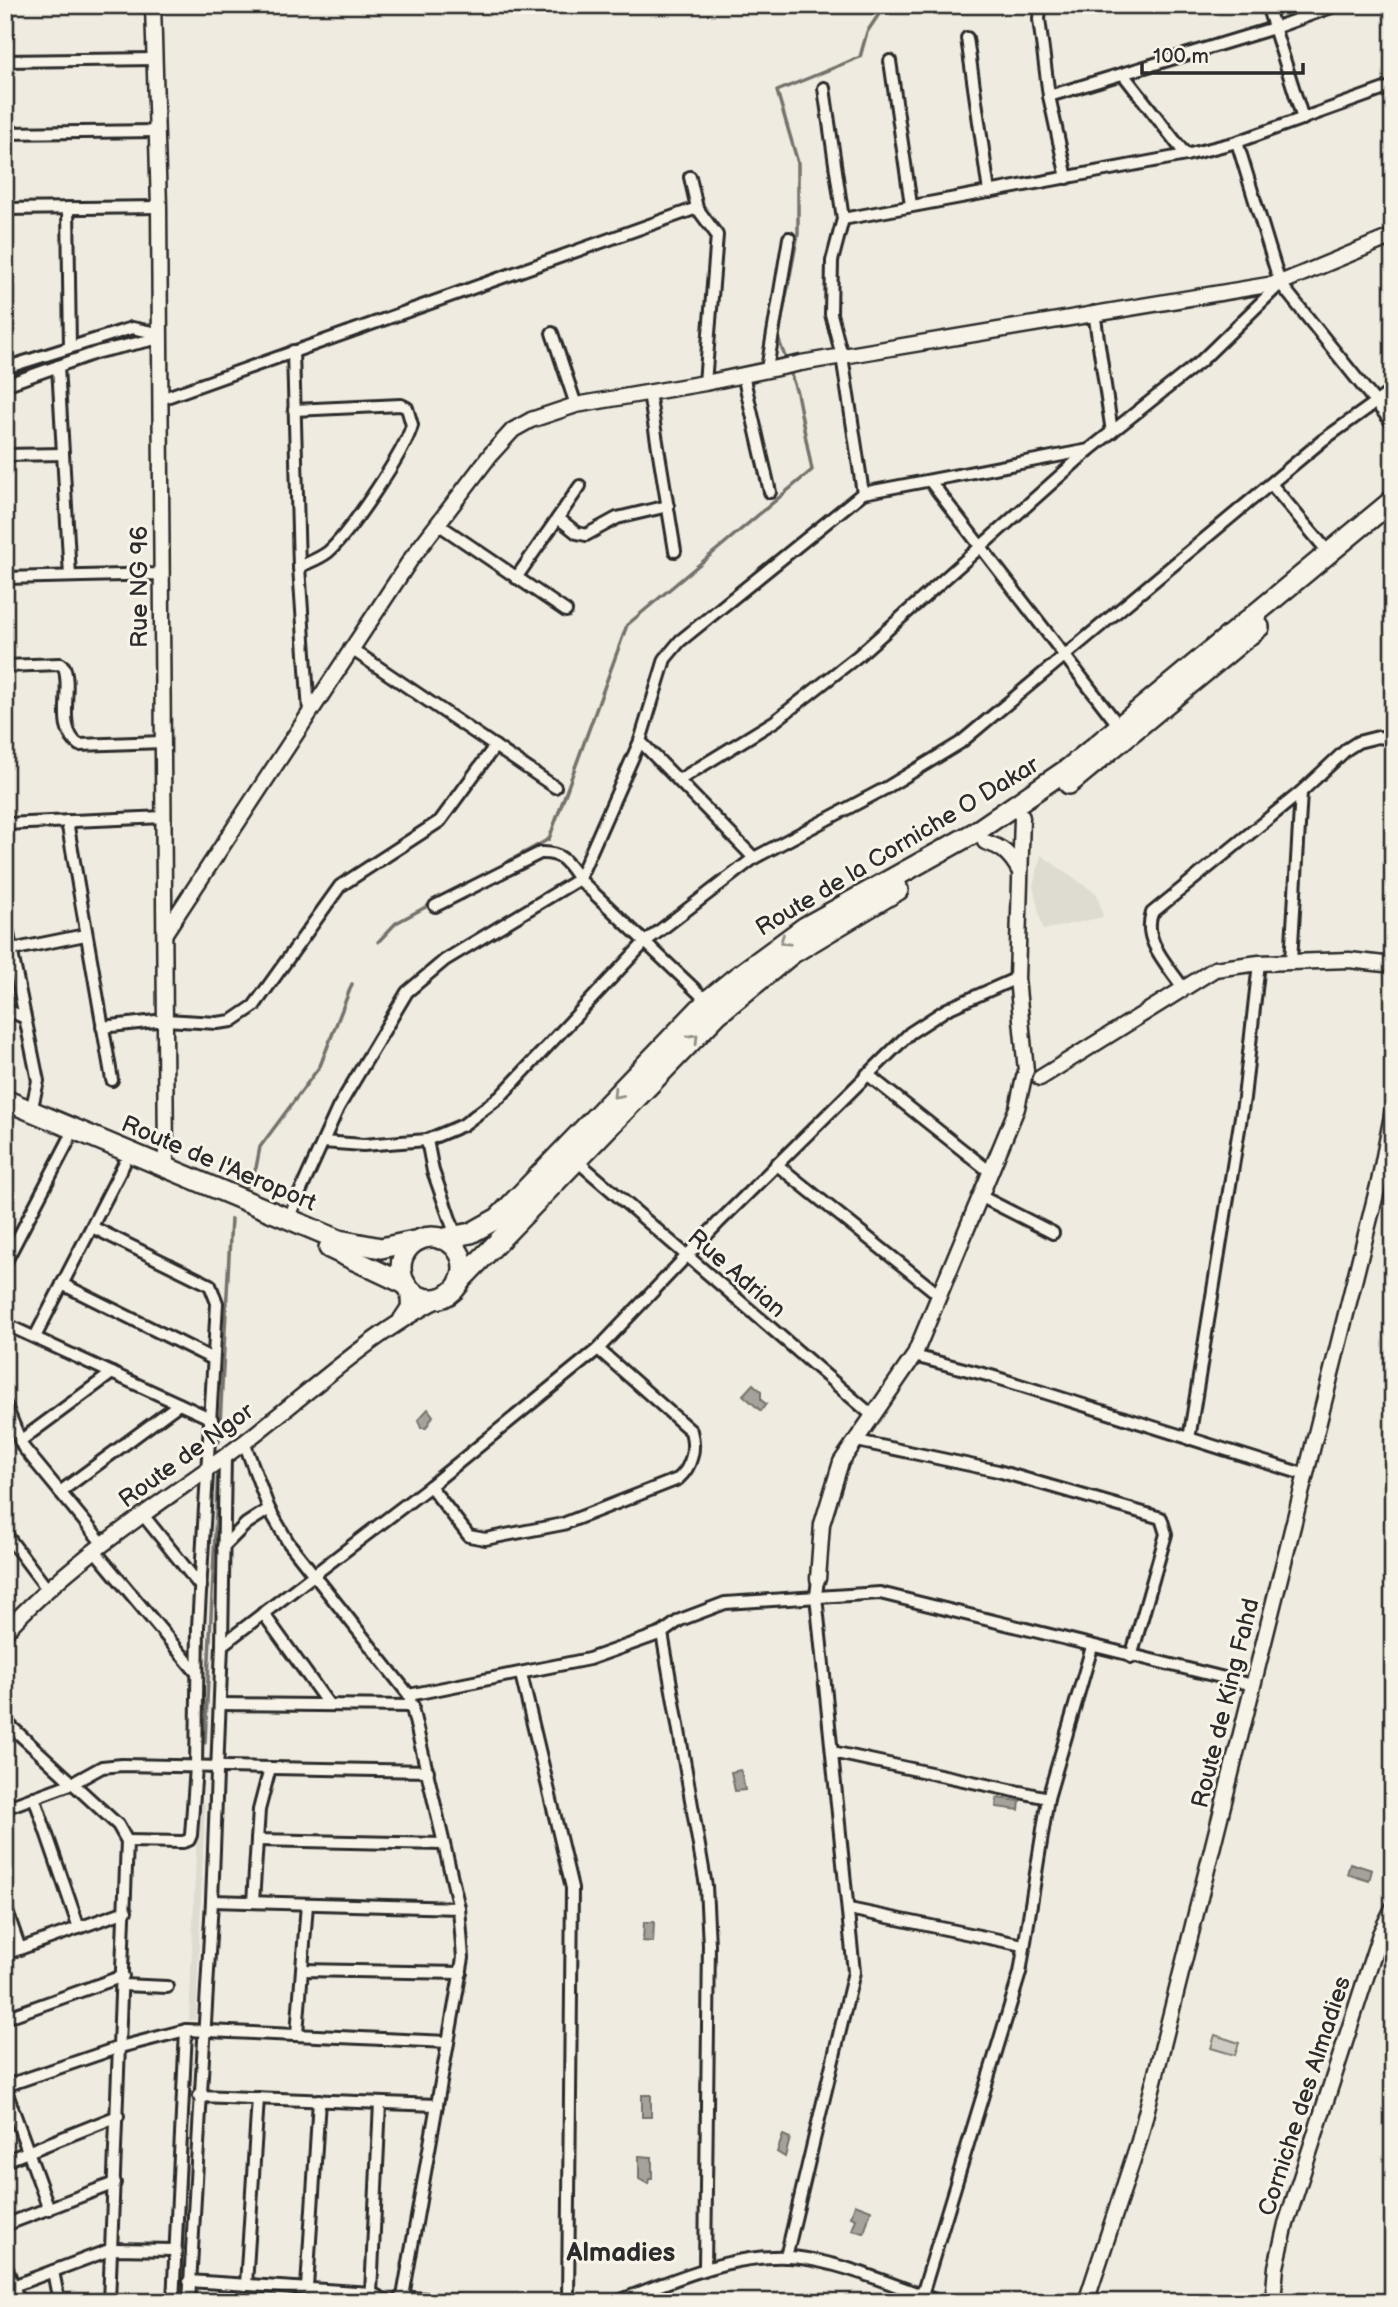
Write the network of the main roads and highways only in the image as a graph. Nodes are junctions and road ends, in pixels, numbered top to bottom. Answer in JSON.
{"nodes":[{"id":1,"x":1393,"y":500,"type":"edge"},
{"id":2,"x":1393,"y":515,"type":"edge"},
{"id":3,"x":6,"y":1110,"type":"edge"},
{"id":4,"x":448,"y":1237,"type":"junction"},
{"id":5,"x":419,"y":1240,"type":"junction"},
{"id":6,"x":460,"y":1281,"type":"junction"},
{"id":7,"x":407,"y":1286,"type":"junction"}],
"edges":[{"from":1,"to":4,"type":"highway","name":"Route de la Corniche O Dakar","one_way":true},
{"from":6,"to":2,"type":"highway","name":"Route de la Corniche O Dakar","one_way":true},
{"from":3,"to":5,"type":"highway","name":"Route de l'Aeroport"},
{"from":3,"to":7,"type":"highway","name":"Route de l'Aeroport"},
{"from":4,"to":5,"type":"highway"},
{"from":4,"to":6,"type":"highway"},
{"from":5,"to":7,"type":"highway"},
{"from":6,"to":7,"type":"highway"}]}
